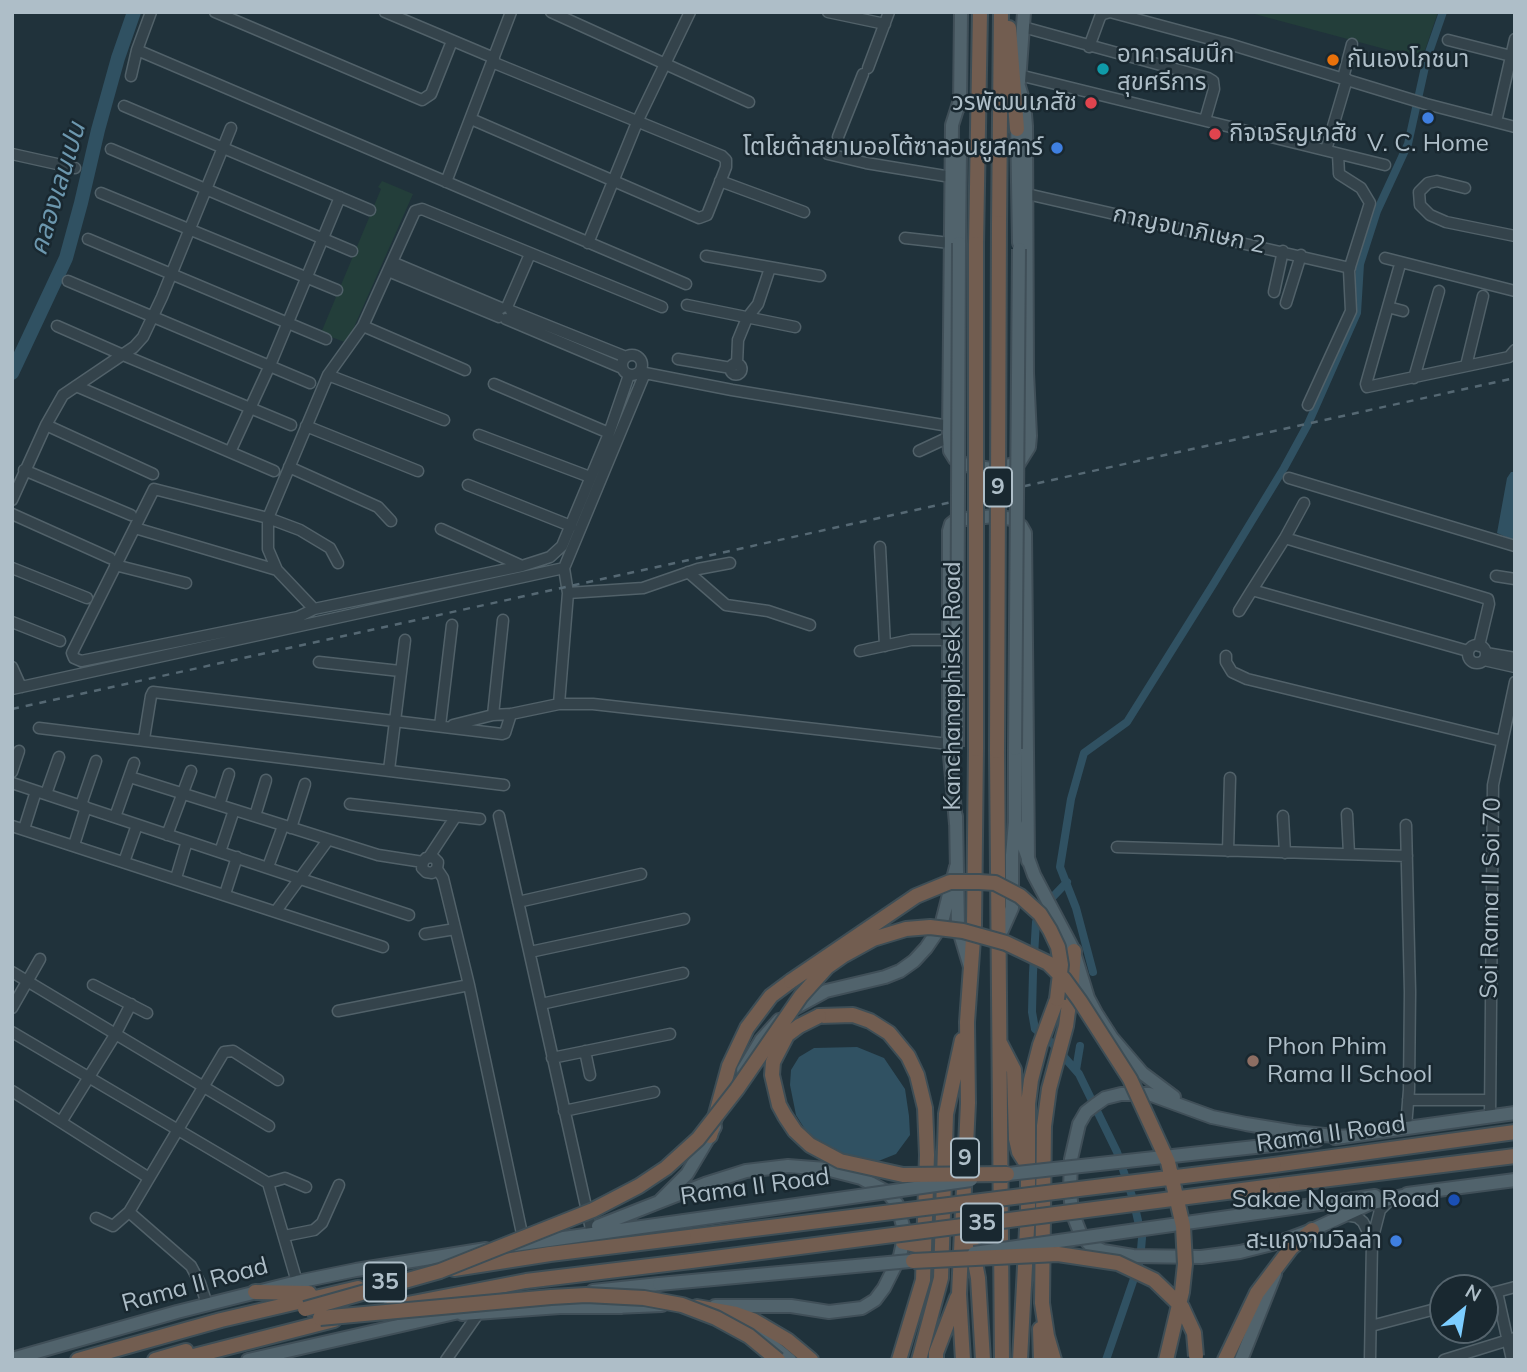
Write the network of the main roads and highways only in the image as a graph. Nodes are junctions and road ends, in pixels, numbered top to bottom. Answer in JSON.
{"nodes":[{"id":1,"x":961,"y":12,"type":"edge"},
{"id":2,"x":977,"y":12,"type":"edge"},
{"id":3,"x":1001,"y":12,"type":"edge"},
{"id":4,"x":1008,"y":12,"type":"edge"},
{"id":5,"x":1024,"y":12,"type":"edge"},
{"id":6,"x":1019,"y":79,"type":"junction"},
{"id":7,"x":960,"y":100,"type":"junction"},
{"id":8,"x":1017,"y":129,"type":"junction"},
{"id":9,"x":955,"y":243,"type":"junction"},
{"id":10,"x":953,"y":745,"type":"junction"},
{"id":11,"x":1015,"y":822,"type":"junction"},
{"id":12,"x":1028,"y":861,"type":"junction"},
{"id":13,"x":956,"y":867,"type":"junction"},
{"id":14,"x":999,"y":937,"type":"junction"},
{"id":15,"x":1074,"y":951,"type":"junction"},
{"id":16,"x":971,"y":971,"type":"junction"},
{"id":17,"x":967,"y":1022,"type":"junction"},
{"id":18,"x":999,"y":1043,"type":"junction"},
{"id":19,"x":1515,"y":1113,"type":"edge"},
{"id":20,"x":946,"y":1114,"type":"junction"},
{"id":21,"x":1212,"y":1117,"type":"junction"},
{"id":22,"x":1515,"y":1132,"type":"edge"},
{"id":23,"x":710,"y":1136,"type":"junction"},
{"id":24,"x":1344,"y":1137,"type":"junction"},
{"id":25,"x":1515,"y":1156,"type":"edge"},
{"id":26,"x":1027,"y":1165,"type":"junction"},
{"id":27,"x":1007,"y":1174,"type":"junction"},
{"id":28,"x":1515,"y":1180,"type":"edge"},
{"id":29,"x":926,"y":1188,"type":"junction"},
{"id":30,"x":1415,"y":1193,"type":"junction"},
{"id":31,"x":963,"y":1200,"type":"junction"},
{"id":32,"x":659,"y":1202,"type":"junction"},
{"id":33,"x":1028,"y":1210,"type":"junction"},
{"id":34,"x":1045,"y":1226,"type":"junction"},
{"id":35,"x":1312,"y":1230,"type":"junction"},
{"id":36,"x":543,"y":1240,"type":"junction"},
{"id":37,"x":903,"y":1242,"type":"junction"},
{"id":38,"x":924,"y":1247,"type":"junction"},
{"id":39,"x":913,"y":1261,"type":"junction"},
{"id":40,"x":1281,"y":1261,"type":"junction"},
{"id":41,"x":255,"y":1292,"type":"junction"},
{"id":42,"x":334,"y":1293,"type":"junction"},
{"id":43,"x":959,"y":1294,"type":"junction"},
{"id":44,"x":1042,"y":1303,"type":"junction"},
{"id":45,"x":682,"y":1304,"type":"junction"},
{"id":46,"x":615,"y":1307,"type":"junction"},
{"id":47,"x":446,"y":1314,"type":"junction"},
{"id":48,"x":284,"y":1355,"type":"edge"},
{"id":49,"x":12,"y":1359,"type":"edge"},
{"id":50,"x":78,"y":1360,"type":"edge"},
{"id":51,"x":109,"y":1360,"type":"edge"},
{"id":52,"x":155,"y":1360,"type":"edge"},
{"id":53,"x":178,"y":1360,"type":"edge"},
{"id":54,"x":248,"y":1360,"type":"edge"},
{"id":55,"x":778,"y":1360,"type":"edge"},
{"id":56,"x":790,"y":1360,"type":"edge"},
{"id":57,"x":811,"y":1360,"type":"edge"},
{"id":58,"x":899,"y":1360,"type":"edge"},
{"id":59,"x":919,"y":1360,"type":"edge"},
{"id":60,"x":936,"y":1360,"type":"edge"},
{"id":61,"x":963,"y":1360,"type":"edge"},
{"id":62,"x":984,"y":1360,"type":"edge"},
{"id":63,"x":1002,"y":1360,"type":"edge"},
{"id":64,"x":1020,"y":1360,"type":"edge"},
{"id":65,"x":1041,"y":1360,"type":"edge"},
{"id":66,"x":1054,"y":1360,"type":"edge"},
{"id":67,"x":1166,"y":1360,"type":"edge"},
{"id":68,"x":1195,"y":1360,"type":"edge"},
{"id":69,"x":1224,"y":1360,"type":"edge"},
{"id":70,"x":1241,"y":1360,"type":"edge"}],
"edges":[{"from":1,"to":7,"type":"main road"},
{"from":2,"to":16,"type":"highway","name":"Kanchanaphisek Road","number":"9","bridge":true},
{"from":3,"to":14,"type":"highway","name":"Kanchanaphisek Road","number":"9","bridge":true},
{"from":4,"to":8,"type":"highway"},
{"from":5,"to":6,"type":"main road"},
{"from":6,"to":8,"type":"main road"},
{"from":6,"to":9,"type":"main road"},
{"from":7,"to":9,"type":"main road"},
{"from":7,"to":9,"type":"main road"},
{"from":8,"to":11,"type":"main road","bridge":true},
{"from":9,"to":10,"type":"main road","bridge":true},
{"from":10,"to":12,"type":"main road"},
{"from":10,"to":13,"type":"main road"},
{"from":11,"to":12,"type":"main road"},
{"from":11,"to":14,"type":"main road"},
{"from":12,"to":15,"type":"main road"},
{"from":13,"to":16,"type":"main road"},
{"from":13,"to":23,"type":"main road"},
{"from":14,"to":18,"type":"highway","name":"Kanchanaphisek Road","number":"9"},
{"from":15,"to":21,"type":"main road"},
{"from":15,"to":34,"type":"highway"},
{"from":16,"to":17,"type":"highway","name":"Kanchanaphisek Road","number":"9"},
{"from":17,"to":20,"type":"highway"},
{"from":17,"to":31,"type":"highway","name":"Kanchanaphisek Road","number":"9"},
{"from":18,"to":26,"type":"highway"},
{"from":18,"to":63,"type":"highway","name":"Kanchanaphisek Road","number":"9"},
{"from":19,"to":24,"type":"main road","name":"Rama II Road","number":"35"},
{"from":20,"to":29,"type":"highway"},
{"from":20,"to":59,"type":"highway"},
{"from":21,"to":24,"type":"main road"},
{"from":21,"to":35,"type":"main road"},
{"from":22,"to":42,"type":"highway","name":"Rama II Road","number":"35","bridge":true},
{"from":23,"to":26,"type":"highway","bridge":true},
{"from":23,"to":32,"type":"main road"},
{"from":24,"to":27,"type":"main road","name":"Rama II Road","number":"35","bridge":true},
{"from":25,"to":53,"type":"highway","name":"Rama II Road","number":"35","bridge":true},
{"from":26,"to":33,"type":"highway"},
{"from":27,"to":29,"type":"highway","bridge":true},
{"from":27,"to":36,"type":"main road","name":"Rama II Road","number":"35","bridge":true},
{"from":28,"to":30,"type":"main road","number":"35"},
{"from":29,"to":38,"type":"highway"},
{"from":30,"to":35,"type":"main road"},
{"from":30,"to":39,"type":"main road","number":"35","bridge":true},
{"from":31,"to":43,"type":"highway","name":"Kanchanaphisek Road","number":"9"},
{"from":31,"to":62,"type":"highway"},
{"from":32,"to":36,"type":"main road"},
{"from":32,"to":37,"type":"main road"},
{"from":33,"to":34,"type":"highway"},
{"from":33,"to":64,"type":"highway"},
{"from":34,"to":44,"type":"highway"},
{"from":35,"to":40,"type":"highway"},
{"from":36,"to":41,"type":"main road","name":"Rama II Road","number":"35"},
{"from":37,"to":38,"type":"highway"},
{"from":37,"to":45,"type":"main road"},
{"from":38,"to":58,"type":"highway"},
{"from":39,"to":47,"type":"main road","number":"35","bridge":true},
{"from":39,"to":68,"type":"highway","bridge":true},
{"from":40,"to":69,"type":"highway"},
{"from":40,"to":70,"type":"main road"},
{"from":41,"to":42,"type":"highway"},
{"from":41,"to":49,"type":"main road","name":"Rama II Road","number":"35"},
{"from":42,"to":50,"type":"highway","name":"Rama II Road","number":"35"},
{"from":43,"to":60,"type":"highway"},
{"from":43,"to":61,"type":"highway","name":"Kanchanaphisek Road","number":"9"},
{"from":44,"to":65,"type":"highway"},
{"from":44,"to":66,"type":"highway"},
{"from":45,"to":46,"type":"main road"},
{"from":45,"to":57,"type":"highway"},
{"from":46,"to":47,"type":"main road"},
{"from":46,"to":56,"type":"main road"},
{"from":47,"to":48,"type":"main road","number":"35"},
{"from":48,"to":54,"type":"main road","number":"35"},
{"from":51,"to":67,"type":"highway","bridge":true},
{"from":52,"to":55,"type":"highway","bridge":true}]}
